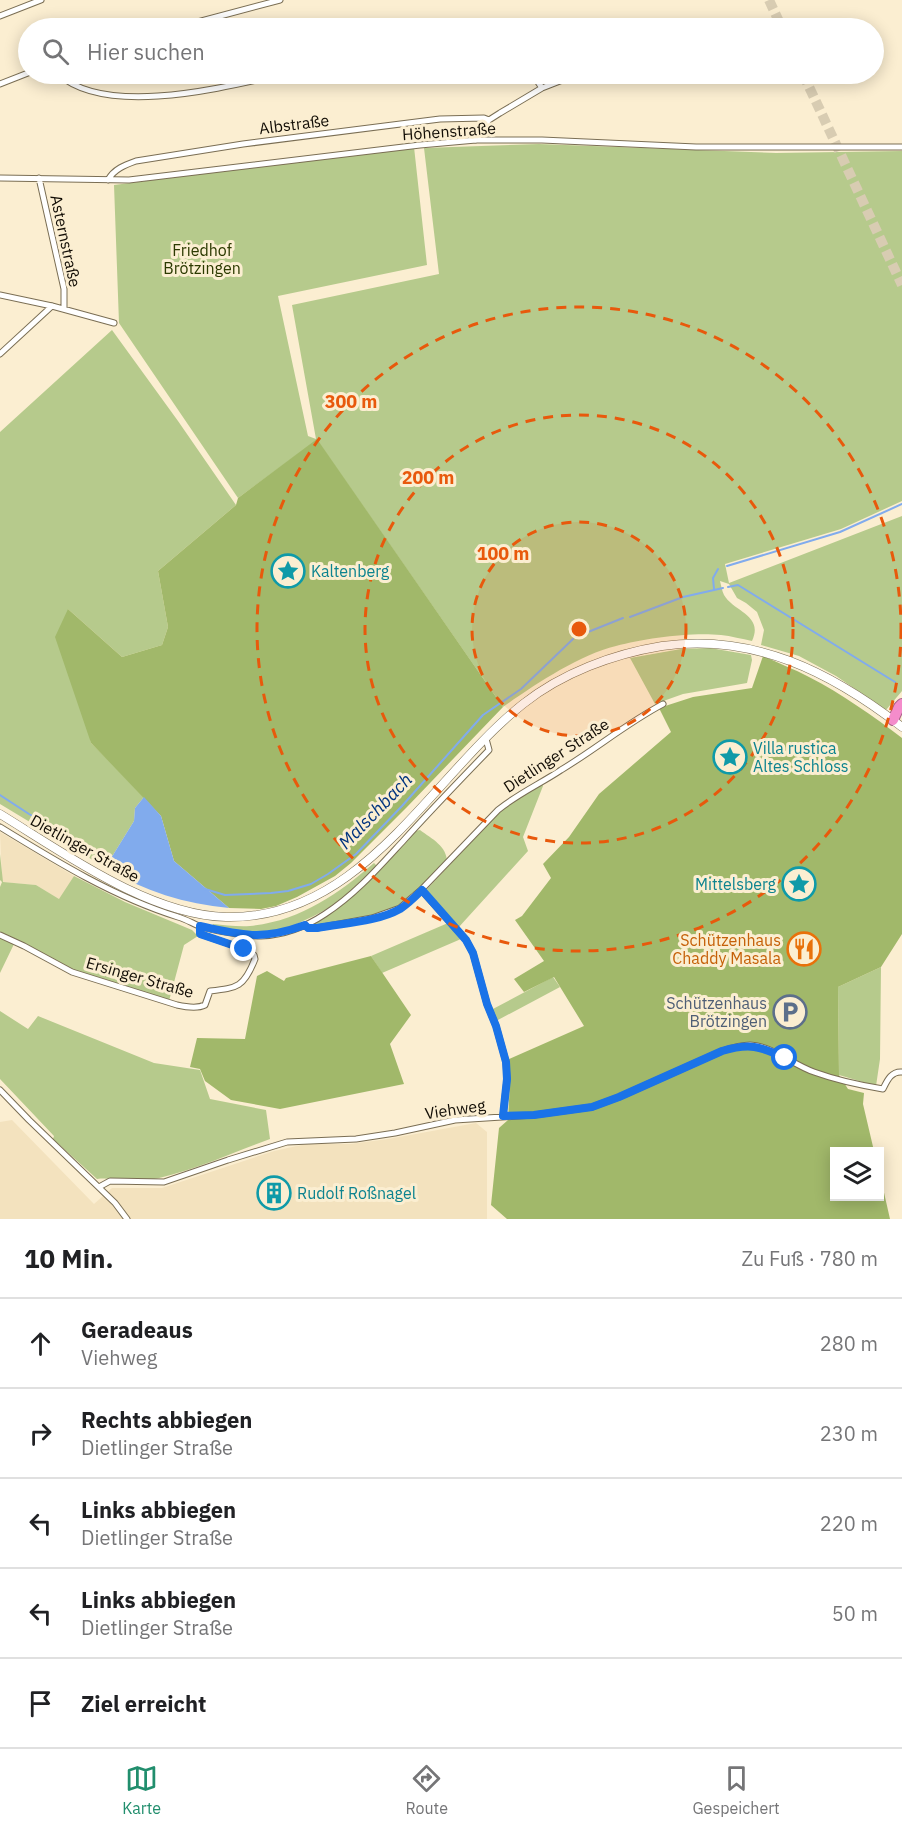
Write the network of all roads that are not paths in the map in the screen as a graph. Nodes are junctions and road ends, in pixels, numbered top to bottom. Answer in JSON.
{"nodes":[{"id":1,"x":41,"y":0,"type":"edge"},
{"id":2,"x":280,"y":0,"type":"edge"},
{"id":3,"x":0,"y":16,"type":"edge"},
{"id":4,"x":212,"y":18,"type":"edge"},
{"id":5,"x":18,"y":77,"type":"edge"},
{"id":6,"x":0,"y":84,"type":"edge"},
{"id":7,"x":72,"y":84,"type":"edge"},
{"id":8,"x":239,"y":84,"type":"edge"},
{"id":9,"x":539,"y":84,"type":"edge"},
{"id":10,"x":552,"y":84,"type":"edge"},
{"id":11,"x":542,"y":88,"type":"junction"},
{"id":12,"x":489,"y":120,"type":"junction"},
{"id":13,"x":476,"y":140,"type":"junction"},
{"id":14,"x":902,"y":147,"type":"edge"},
{"id":15,"x":0,"y":178,"type":"edge"},
{"id":16,"x":39,"y":178,"type":"junction"},
{"id":17,"x":108,"y":180,"type":"junction"},
{"id":18,"x":0,"y":295,"type":"edge"},
{"id":19,"x":52,"y":306,"type":"junction"},
{"id":20,"x":64,"y":309,"type":"junction"},
{"id":21,"x":114,"y":323,"type":"dead end"},
{"id":22,"x":0,"y":354,"type":"edge"},
{"id":23,"x":663,"y":704,"type":"dead end"},
{"id":24,"x":902,"y":705,"type":"edge"},
{"id":25,"x":899,"y":722,"type":"edge"},
{"id":26,"x":486,"y":739,"type":"junction"},
{"id":27,"x":0,"y":814,"type":"edge"},
{"id":28,"x":0,"y":827,"type":"edge"},
{"id":29,"x":422,"y":890,"type":"junction"},
{"id":30,"x":305,"y":925,"type":"junction"},
{"id":31,"x":200,"y":926,"type":"junction"},
{"id":32,"x":0,"y":935,"type":"edge"},
{"id":33,"x":255,"y":959,"type":"joint"},
{"id":34,"x":902,"y":1072,"type":"edge"},
{"id":35,"x":0,"y":1090,"type":"edge"},
{"id":36,"x":503,"y":1116,"type":"junction"},
{"id":37,"x":99,"y":1187,"type":"junction"},
{"id":38,"x":127,"y":1219,"type":"edge"}],
"edges":[{"from":1,"to":3,"type":"street"},
{"from":2,"to":4,"type":"street"},
{"from":5,"to":6,"type":"street"},
{"from":7,"to":8,"type":"street"},
{"from":9,"to":11,"type":"street"},
{"from":10,"to":11,"type":"street"},
{"from":11,"to":12,"type":"street"},
{"from":12,"to":13,"type":"street"},
{"from":12,"to":17,"type":"street","name":"Albstraße"},
{"from":13,"to":14,"type":"street","name":"Höhenstraße"},
{"from":13,"to":17,"type":"street","name":"Höhenstraße"},
{"from":15,"to":16,"type":"street","name":"Höhenstraße"},
{"from":16,"to":17,"type":"street","name":"Höhenstraße"},
{"from":16,"to":20,"type":"street","name":"Asternstraße"},
{"from":18,"to":19,"type":"street"},
{"from":19,"to":20,"type":"street"},
{"from":19,"to":22,"type":"street"},
{"from":20,"to":21,"type":"street"},
{"from":23,"to":29,"type":"street","name":"Dietlinger Straße"},
{"from":24,"to":25,"type":"highway"},
{"from":25,"to":26,"type":"main road","name":"Dietlinger Straße"},
{"from":26,"to":27,"type":"main road","name":"Dietlinger Straße"},
{"from":26,"to":30,"type":"street","name":"Dietlinger Straße"},
{"from":28,"to":31,"type":"street","name":"Dietlinger Straße"},
{"from":29,"to":30,"type":"street","name":"Dietlinger Straße"},
{"from":29,"to":36,"type":"street"},
{"from":30,"to":31,"type":"street","name":"Dietlinger Straße"},
{"from":31,"to":33,"type":"street","name":"Dietlinger Straße"},
{"from":32,"to":33,"type":"street","name":"Ersinger Straße"},
{"from":34,"to":36,"type":"street","name":"Viehweg"},
{"from":35,"to":37,"type":"street"},
{"from":36,"to":37,"type":"street","name":"Viehweg"},
{"from":37,"to":38,"type":"street"}]}
